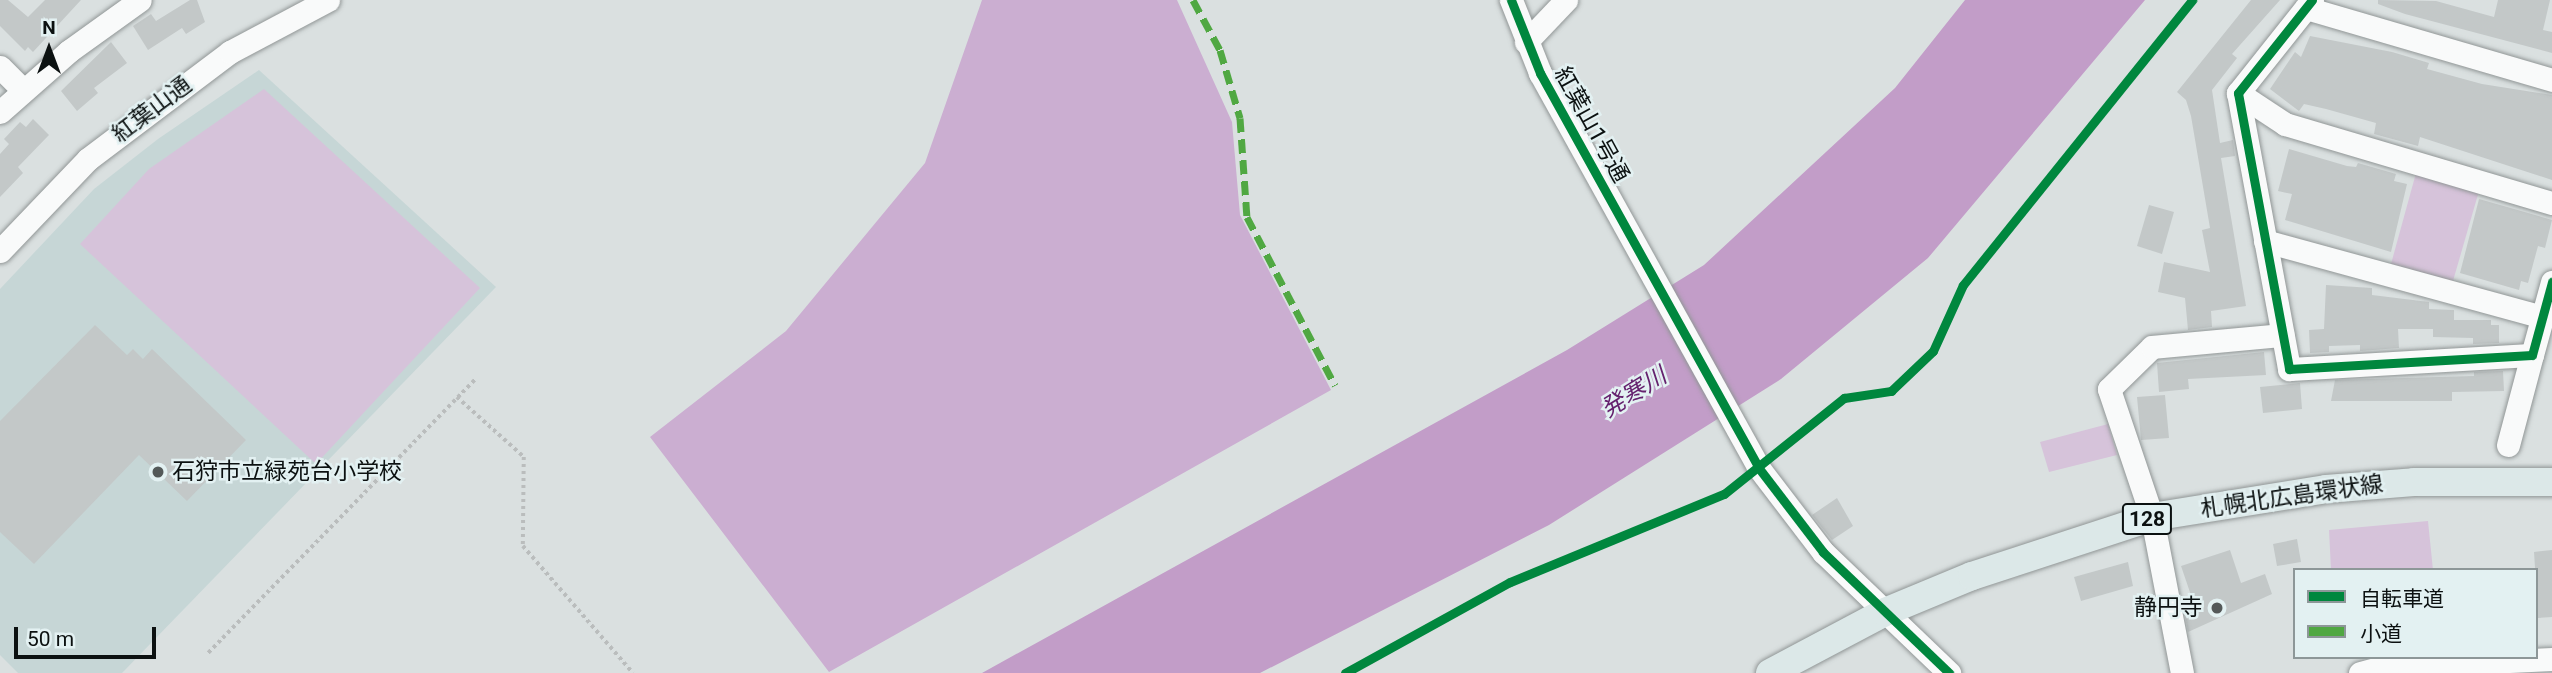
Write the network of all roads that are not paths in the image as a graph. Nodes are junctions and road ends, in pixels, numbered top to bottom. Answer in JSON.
{"nodes":[{"id":1,"x":140,"y":0,"type":"edge"},
{"id":2,"x":328,"y":0,"type":"edge"},
{"id":3,"x":1511,"y":0,"type":"edge"},
{"id":4,"x":1566,"y":0,"type":"edge"},
{"id":5,"x":2309,"y":4,"type":"edge"},
{"id":6,"x":114,"y":7,"type":"edge"},
{"id":7,"x":1526,"y":42,"type":"junction"},
{"id":8,"x":0,"y":67,"type":"edge"},
{"id":9,"x":2552,"y":80,"type":"edge"},
{"id":10,"x":22,"y":89,"type":"junction"},
{"id":11,"x":2238,"y":93,"type":"junction"},
{"id":12,"x":0,"y":112,"type":"edge"},
{"id":13,"x":2552,"y":203,"type":"edge"},
{"id":14,"x":2265,"y":241,"type":"junction"},
{"id":15,"x":0,"y":251,"type":"edge"},
{"id":16,"x":2552,"y":282,"type":"edge"},
{"id":17,"x":2543,"y":317,"type":"junction"},
{"id":18,"x":2282,"y":335,"type":"junction"},
{"id":19,"x":2532,"y":355,"type":"junction"},
{"id":20,"x":2508,"y":445,"type":"dead end"},
{"id":21,"x":2552,"y":482,"type":"edge"},
{"id":22,"x":2152,"y":517,"type":"junction"},
{"id":23,"x":1885,"y":612,"type":"junction"},
{"id":24,"x":2552,"y":659,"type":"edge"},
{"id":25,"x":2417,"y":669,"type":"edge"},
{"id":26,"x":1770,"y":673,"type":"edge"},
{"id":27,"x":1949,"y":673,"type":"edge"},
{"id":28,"x":2182,"y":673,"type":"edge"},
{"id":29,"x":2360,"y":673,"type":"edge"}],
"edges":[{"from":1,"to":6,"type":"street"},
{"from":2,"to":15,"type":"street","name":"紅葉山通"},
{"from":3,"to":7,"type":"street","name":"紅葉山1号通"},
{"from":4,"to":7,"type":"street"},
{"from":5,"to":9,"type":"street"},
{"from":5,"to":11,"type":"street"},
{"from":6,"to":10,"type":"street"},
{"from":7,"to":23,"type":"street","name":"紅葉山1号通"},
{"from":8,"to":10,"type":"street"},
{"from":10,"to":12,"type":"street"},
{"from":11,"to":13,"type":"street"},
{"from":11,"to":14,"type":"street"},
{"from":14,"to":17,"type":"street"},
{"from":14,"to":18,"type":"street"},
{"from":16,"to":17,"type":"street"},
{"from":17,"to":19,"type":"street"},
{"from":18,"to":19,"type":"street"},
{"from":18,"to":22,"type":"street"},
{"from":19,"to":20,"type":"street"},
{"from":21,"to":22,"type":"main road","name":"札幌北広島環状線","number":"128"},
{"from":22,"to":23,"type":"main road","name":"札幌北広島環状線","number":"128"},
{"from":22,"to":28,"type":"street"},
{"from":23,"to":26,"type":"main road","name":"札幌北広島環状線","number":"128"},
{"from":23,"to":27,"type":"street","name":"紅葉山1号通"},
{"from":24,"to":25,"type":"street"},
{"from":25,"to":29,"type":"street"}]}
